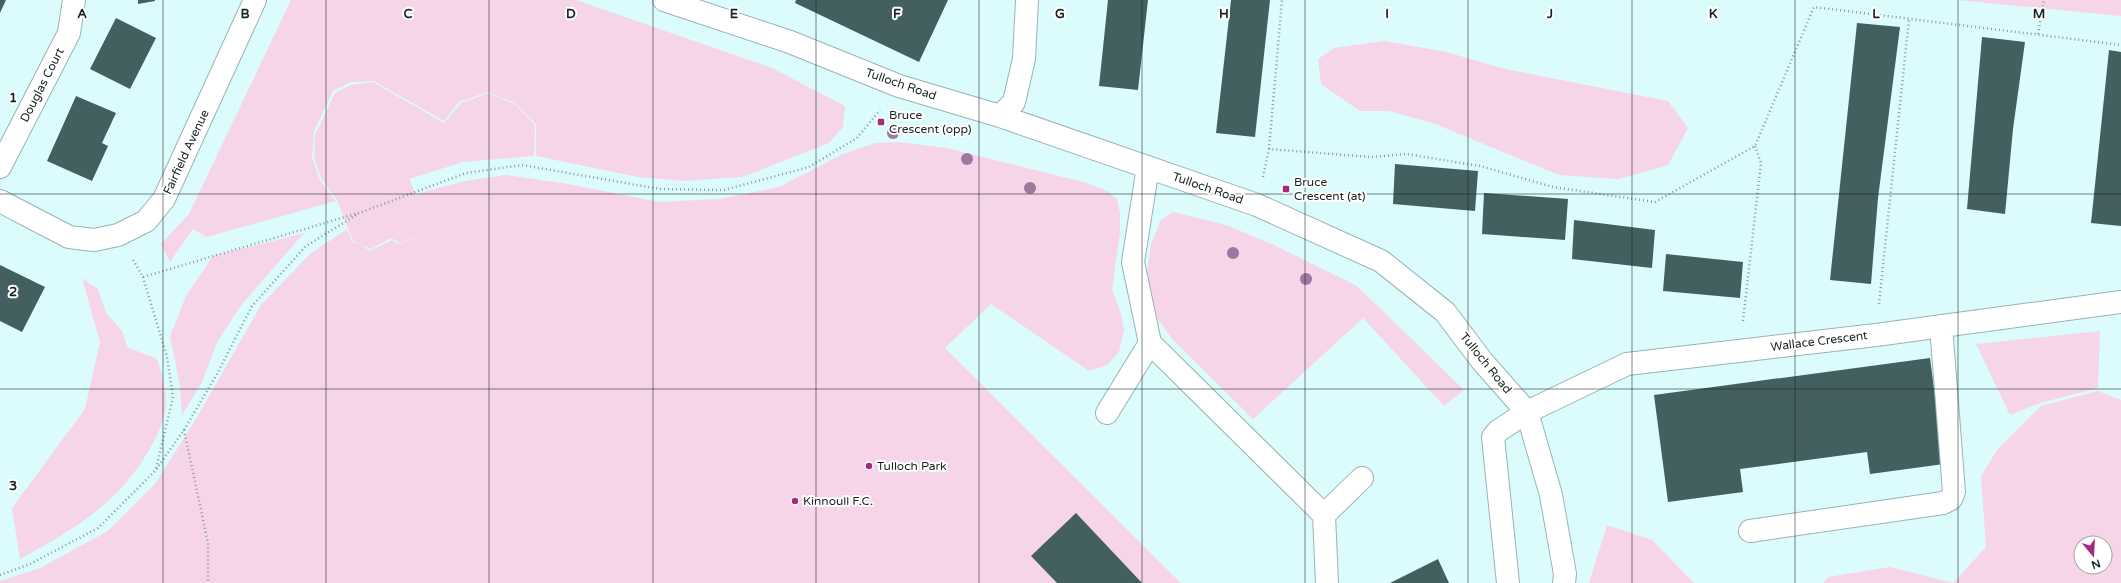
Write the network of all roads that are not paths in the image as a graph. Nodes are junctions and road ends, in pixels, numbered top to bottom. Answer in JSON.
{"nodes":[{"id":1,"x":74,"y":0,"type":"edge"},
{"id":2,"x":255,"y":0,"type":"edge"},
{"id":3,"x":664,"y":0,"type":"edge"},
{"id":4,"x":1027,"y":0,"type":"edge"},
{"id":5,"x":1000,"y":116,"type":"junction"},
{"id":6,"x":0,"y":167,"type":"edge"},
{"id":7,"x":1148,"y":167,"type":"junction"},
{"id":8,"x":0,"y":201,"type":"edge"},
{"id":9,"x":2121,"y":302,"type":"edge"},
{"id":10,"x":1941,"y":326,"type":"junction"},
{"id":11,"x":1150,"y":343,"type":"junction"},
{"id":12,"x":1528,"y":412,"type":"junction"},
{"id":13,"x":1107,"y":413,"type":"dead end"},
{"id":14,"x":1362,"y":478,"type":"dead end"},
{"id":15,"x":1324,"y":515,"type":"junction"},
{"id":16,"x":1750,"y":531,"type":"dead end"},
{"id":17,"x":1327,"y":583,"type":"edge"},
{"id":18,"x":1508,"y":583,"type":"edge"},
{"id":19,"x":1564,"y":583,"type":"edge"}],
"edges":[{"from":1,"to":6,"type":"street","name":"Douglas Court"},
{"from":2,"to":8,"type":"street","name":"Fairfield Avenue"},
{"from":3,"to":5,"type":"street","name":"Tulloch Road"},
{"from":4,"to":5,"type":"street"},
{"from":5,"to":7,"type":"street","name":"Tulloch Road"},
{"from":7,"to":11,"type":"street"},
{"from":7,"to":12,"type":"street","name":"Tulloch Road"},
{"from":9,"to":10,"type":"street","name":"Wallace Crescent"},
{"from":10,"to":12,"type":"street","name":"Wallace Crescent"},
{"from":10,"to":16,"type":"street"},
{"from":11,"to":13,"type":"street"},
{"from":11,"to":15,"type":"street"},
{"from":12,"to":18,"type":"street","name":"Wallace Crescent"},
{"from":12,"to":19,"type":"street","name":"Tulloch Road"},
{"from":14,"to":15,"type":"street"},
{"from":15,"to":17,"type":"street"}]}
